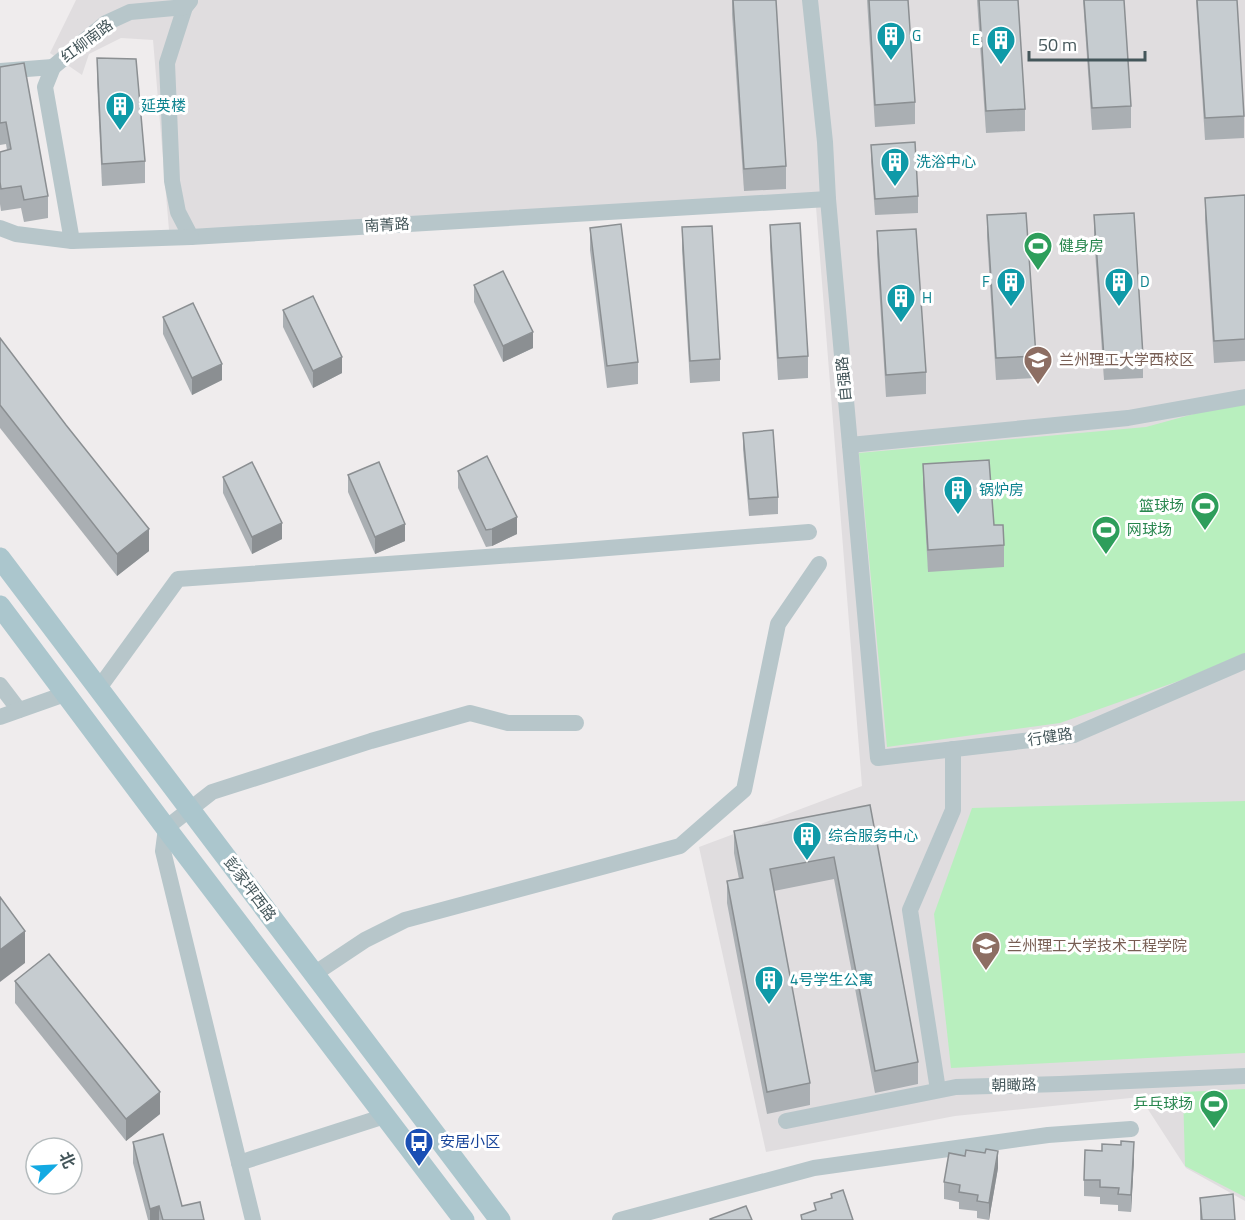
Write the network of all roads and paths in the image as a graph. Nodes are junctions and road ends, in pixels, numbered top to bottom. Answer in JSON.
{"nodes":[{"id":1,"x":810,"y":0,"type":"edge"},
{"id":2,"x":187,"y":3,"type":"edge"},
{"id":3,"x":53,"y":67,"type":"junction"},
{"id":4,"x":0,"y":71,"type":"edge"},
{"id":5,"x":828,"y":199,"type":"junction"},
{"id":6,"x":0,"y":228,"type":"edge"},
{"id":7,"x":191,"y":237,"type":"junction"},
{"id":8,"x":72,"y":241,"type":"junction"},
{"id":9,"x":1245,"y":397,"type":"edge"},
{"id":10,"x":850,"y":445,"type":"junction"},
{"id":11,"x":809,"y":532,"type":"dead end"},
{"id":12,"x":0,"y":558,"type":"edge"},
{"id":13,"x":819,"y":564,"type":"dead end"},
{"id":14,"x":0,"y":606,"type":"edge"},
{"id":15,"x":1245,"y":661,"type":"edge"},
{"id":16,"x":0,"y":685,"type":"edge"},
{"id":17,"x":99,"y":688,"type":"junction"},
{"id":18,"x":65,"y":694,"type":"junction"},
{"id":19,"x":19,"y":710,"type":"junction"},
{"id":20,"x":0,"y":717,"type":"edge"},
{"id":21,"x":576,"y":723,"type":"dead end"},
{"id":22,"x":952,"y":749,"type":"junction"},
{"id":23,"x":878,"y":758,"type":"joint"},
{"id":24,"x":189,"y":809,"type":"junction"},
{"id":25,"x":166,"y":828,"type":"junction"},
{"id":26,"x":314,"y":974,"type":"junction"},
{"id":27,"x":1245,"y":1076,"type":"edge"},
{"id":28,"x":938,"y":1090,"type":"junction"},
{"id":29,"x":385,"y":1116,"type":"junction"},
{"id":30,"x":786,"y":1121,"type":"dead end"},
{"id":31,"x":1131,"y":1129,"type":"dead end"},
{"id":32,"x":239,"y":1163,"type":"junction"},
{"id":33,"x":253,"y":1220,"type":"edge"},
{"id":34,"x":464,"y":1220,"type":"edge"},
{"id":35,"x":500,"y":1220,"type":"edge"},
{"id":36,"x":620,"y":1220,"type":"edge"}],
"edges":[{"from":1,"to":5,"type":"street","name":"自强路"},
{"from":2,"to":3,"type":"street","name":"红柳南路"},
{"from":2,"to":7,"type":"street"},
{"from":3,"to":4,"type":"street"},
{"from":3,"to":8,"type":"street"},
{"from":5,"to":7,"type":"street","name":"南菁路"},
{"from":5,"to":10,"type":"street","name":"自强路"},
{"from":6,"to":8,"type":"street","name":"南菁路"},
{"from":7,"to":8,"type":"street","name":"南菁路"},
{"from":9,"to":10,"type":"street"},
{"from":10,"to":23,"type":"street","name":"自强路"},
{"from":11,"to":17,"type":"street"},
{"from":12,"to":17,"type":"main road","name":"彭家坪西路"},
{"from":13,"to":26,"type":"street"},
{"from":14,"to":18,"type":"main road","name":"彭家坪西路"},
{"from":15,"to":22,"type":"street","name":"行健路"},
{"from":16,"to":19,"type":"street"},
{"from":17,"to":24,"type":"main road","name":"彭家坪西路"},
{"from":18,"to":19,"type":"street"},
{"from":18,"to":25,"type":"main road","name":"彭家坪西路"},
{"from":19,"to":20,"type":"street"},
{"from":21,"to":24,"type":"street"},
{"from":22,"to":23,"type":"street","name":"行健路"},
{"from":22,"to":28,"type":"street"},
{"from":24,"to":25,"type":"street"},
{"from":24,"to":26,"type":"main road","name":"彭家坪西路"},
{"from":25,"to":29,"type":"main road","name":"彭家坪西路"},
{"from":25,"to":32,"type":"street"},
{"from":26,"to":35,"type":"main road","name":"彭家坪西路"},
{"from":27,"to":28,"type":"street","name":"朝瞰路"},
{"from":28,"to":30,"type":"street","name":"朝瞰路"},
{"from":29,"to":32,"type":"street"},
{"from":29,"to":34,"type":"main road","name":"彭家坪西路"},
{"from":31,"to":36,"type":"street"},
{"from":32,"to":33,"type":"street"}]}
